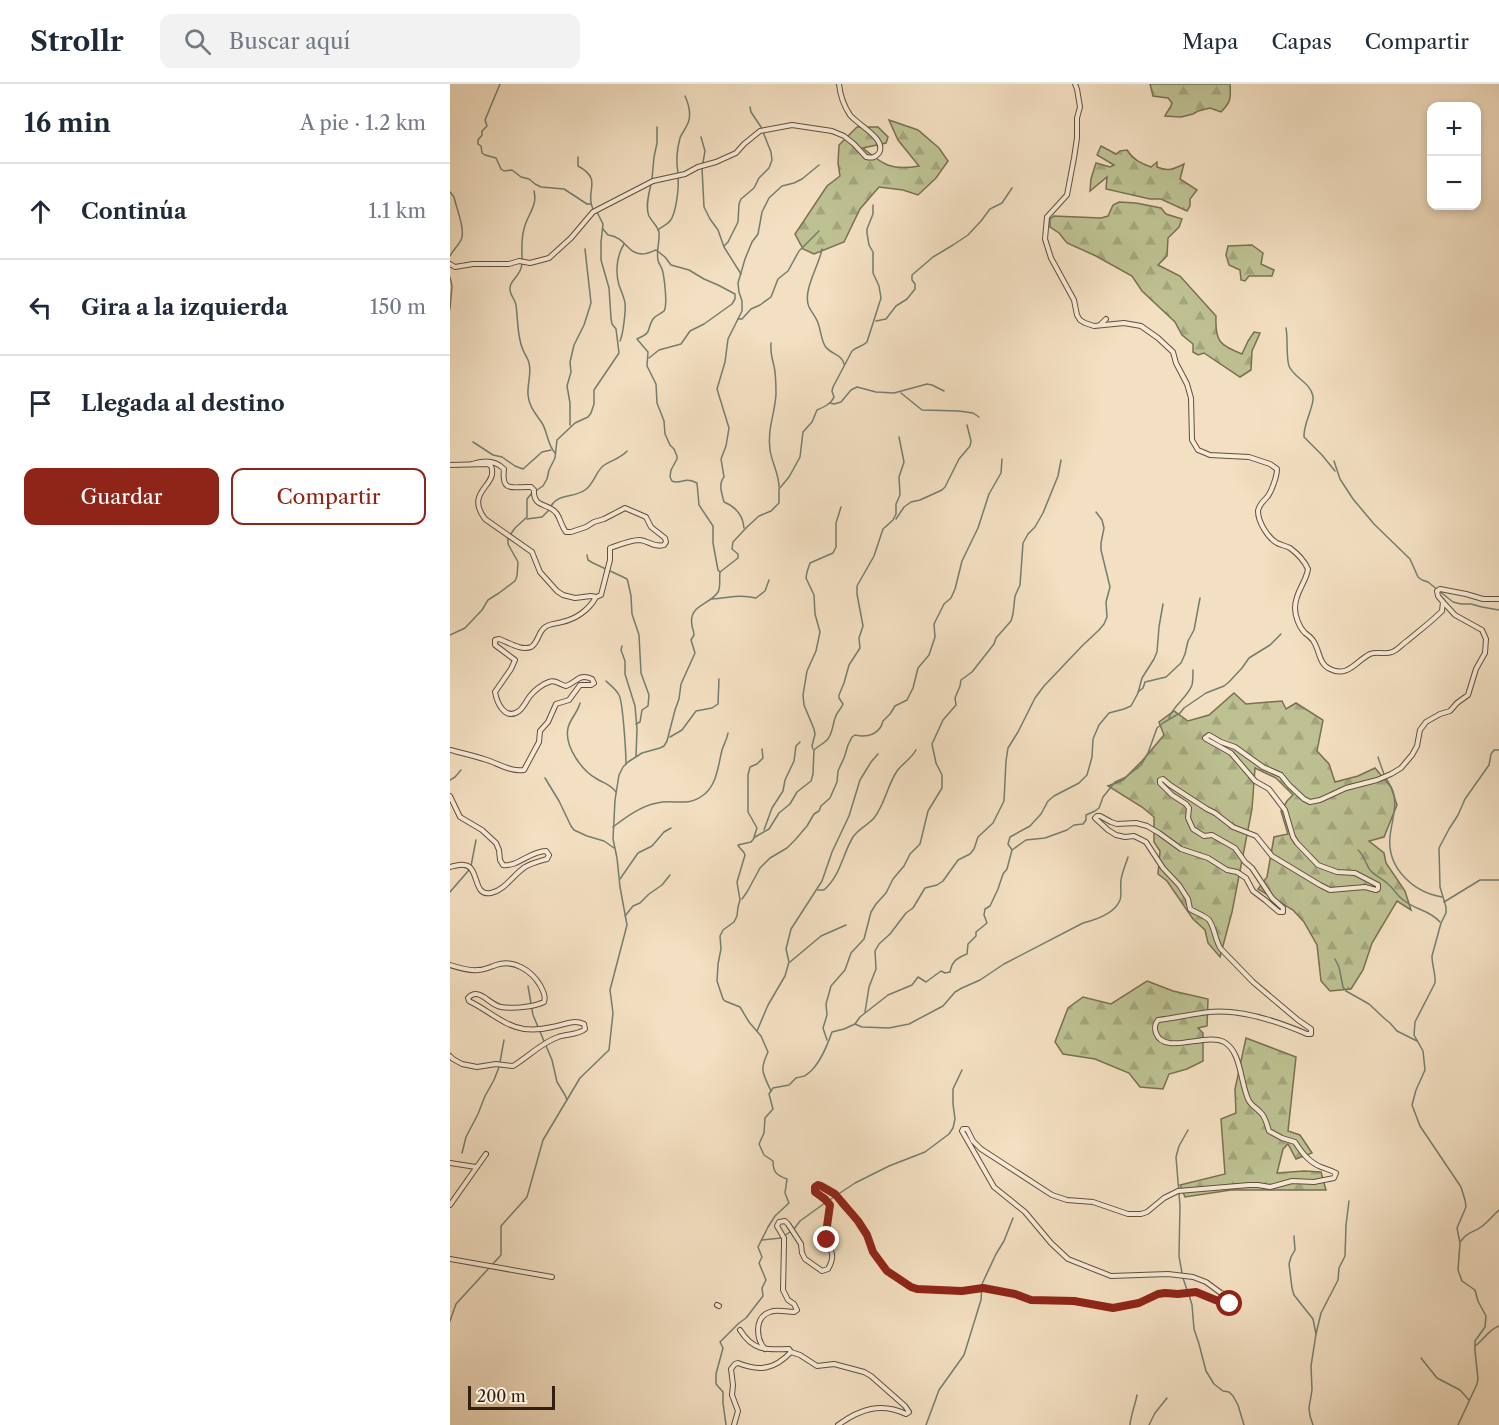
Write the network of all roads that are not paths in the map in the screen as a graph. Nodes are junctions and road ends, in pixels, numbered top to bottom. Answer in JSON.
{"nodes":[{"id":1,"x":839,"y":84,"type":"edge"},
{"id":2,"x":1076,"y":84,"type":"edge"},
{"id":3,"x":450,"y":264,"type":"edge"},
{"id":4,"x":1106,"y":319,"type":"dead end"},
{"id":5,"x":1100,"y":326,"type":"junction"},
{"id":6,"x":450,"y":465,"type":"edge"},
{"id":7,"x":468,"y":465,"type":"junction"},
{"id":8,"x":596,"y":597,"type":"junction"},
{"id":9,"x":1499,"y":599,"type":"edge"},
{"id":10,"x":1443,"y":602,"type":"junction"},
{"id":11,"x":1442,"y":611,"type":"junction"},
{"id":12,"x":1454,"y":614,"type":"junction"},
{"id":13,"x":450,"y":750,"type":"edge"},
{"id":14,"x":450,"y":796,"type":"edge"},
{"id":15,"x":450,"y":867,"type":"edge"},
{"id":16,"x":450,"y":965,"type":"edge"},
{"id":17,"x":450,"y":1056,"type":"edge"},
{"id":18,"x":486,"y":1154,"type":"dead end"},
{"id":19,"x":450,"y":1163,"type":"edge"},
{"id":20,"x":476,"y":1168,"type":"junction"},
{"id":21,"x":450,"y":1196,"type":"edge"},
{"id":22,"x":456,"y":1197,"type":"junction"},
{"id":23,"x":450,"y":1205,"type":"edge"},
{"id":24,"x":450,"y":1259,"type":"edge"},
{"id":25,"x":552,"y":1277,"type":"dead end"},
{"id":26,"x":740,"y":1330,"type":"dead end"},
{"id":27,"x":765,"y":1349,"type":"junction"},
{"id":28,"x":791,"y":1352,"type":"junction"},
{"id":29,"x":734,"y":1425,"type":"edge"},
{"id":30,"x":838,"y":1425,"type":"edge"}],
"edges":[{"from":1,"to":3,"type":"street"},
{"from":2,"to":5,"type":"street"},
{"from":4,"to":5,"type":"street"},
{"from":5,"to":11,"type":"street"},
{"from":6,"to":7,"type":"street"},
{"from":7,"to":8,"type":"street"},
{"from":7,"to":8,"type":"street"},
{"from":8,"to":13,"type":"street"},
{"from":9,"to":10,"type":"street"},
{"from":10,"to":11,"type":"street"},
{"from":10,"to":12,"type":"street"},
{"from":11,"to":12,"type":"street"},
{"from":12,"to":27,"type":"street"},
{"from":14,"to":15,"type":"street"},
{"from":16,"to":17,"type":"street"},
{"from":18,"to":20,"type":"street"},
{"from":19,"to":20,"type":"street"},
{"from":20,"to":22,"type":"street"},
{"from":21,"to":22,"type":"street"},
{"from":22,"to":23,"type":"street"},
{"from":24,"to":25,"type":"street"},
{"from":26,"to":27,"type":"street"},
{"from":27,"to":28,"type":"street"},
{"from":28,"to":29,"type":"street"},
{"from":28,"to":30,"type":"street"}]}
